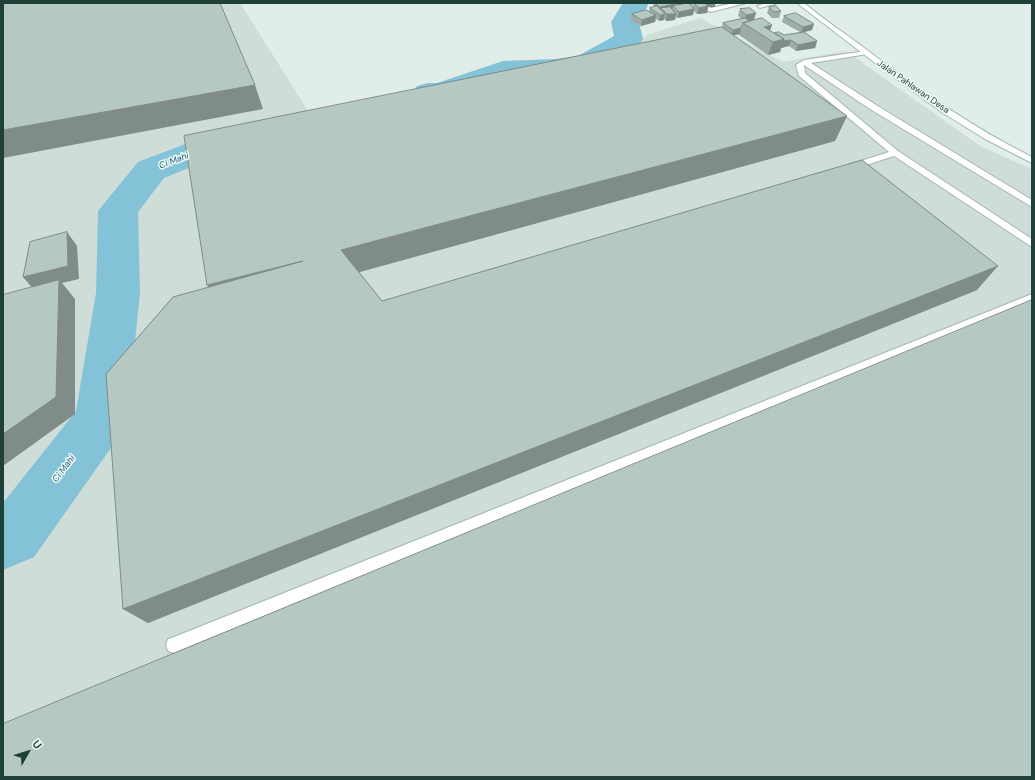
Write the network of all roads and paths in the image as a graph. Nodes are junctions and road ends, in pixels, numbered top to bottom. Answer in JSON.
{"nodes":[{"id":1,"x":692,"y":3,"type":"edge"},
{"id":2,"x":739,"y":3,"type":"edge"},
{"id":3,"x":775,"y":3,"type":"edge"},
{"id":4,"x":800,"y":3,"type":"edge"},
{"id":5,"x":760,"y":6,"type":"dead end"},
{"id":6,"x":866,"y":53,"type":"junction"},
{"id":7,"x":804,"y":62,"type":"junction"},
{"id":8,"x":895,"y":153,"type":"junction"},
{"id":9,"x":1032,"y":160,"type":"edge"},
{"id":10,"x":842,"y":170,"type":"edge"},
{"id":11,"x":1032,"y":204,"type":"edge"},
{"id":12,"x":1032,"y":244,"type":"edge"},
{"id":13,"x":1032,"y":298,"type":"edge"},
{"id":14,"x":174,"y":645,"type":"dead end"}],
"edges":[{"from":1,"to":2,"type":"main road"},
{"from":3,"to":5,"type":"main road"},
{"from":4,"to":6,"type":"main road","name":"Jalan Pahlawan Desa"},
{"from":6,"to":7,"type":"main road"},
{"from":6,"to":9,"type":"main road","name":"Jalan Pahlawan Desa"},
{"from":7,"to":8,"type":"main road"},
{"from":7,"to":11,"type":"main road"},
{"from":8,"to":10,"type":"main road"},
{"from":8,"to":12,"type":"main road"},
{"from":13,"to":14,"type":"main road"}]}
